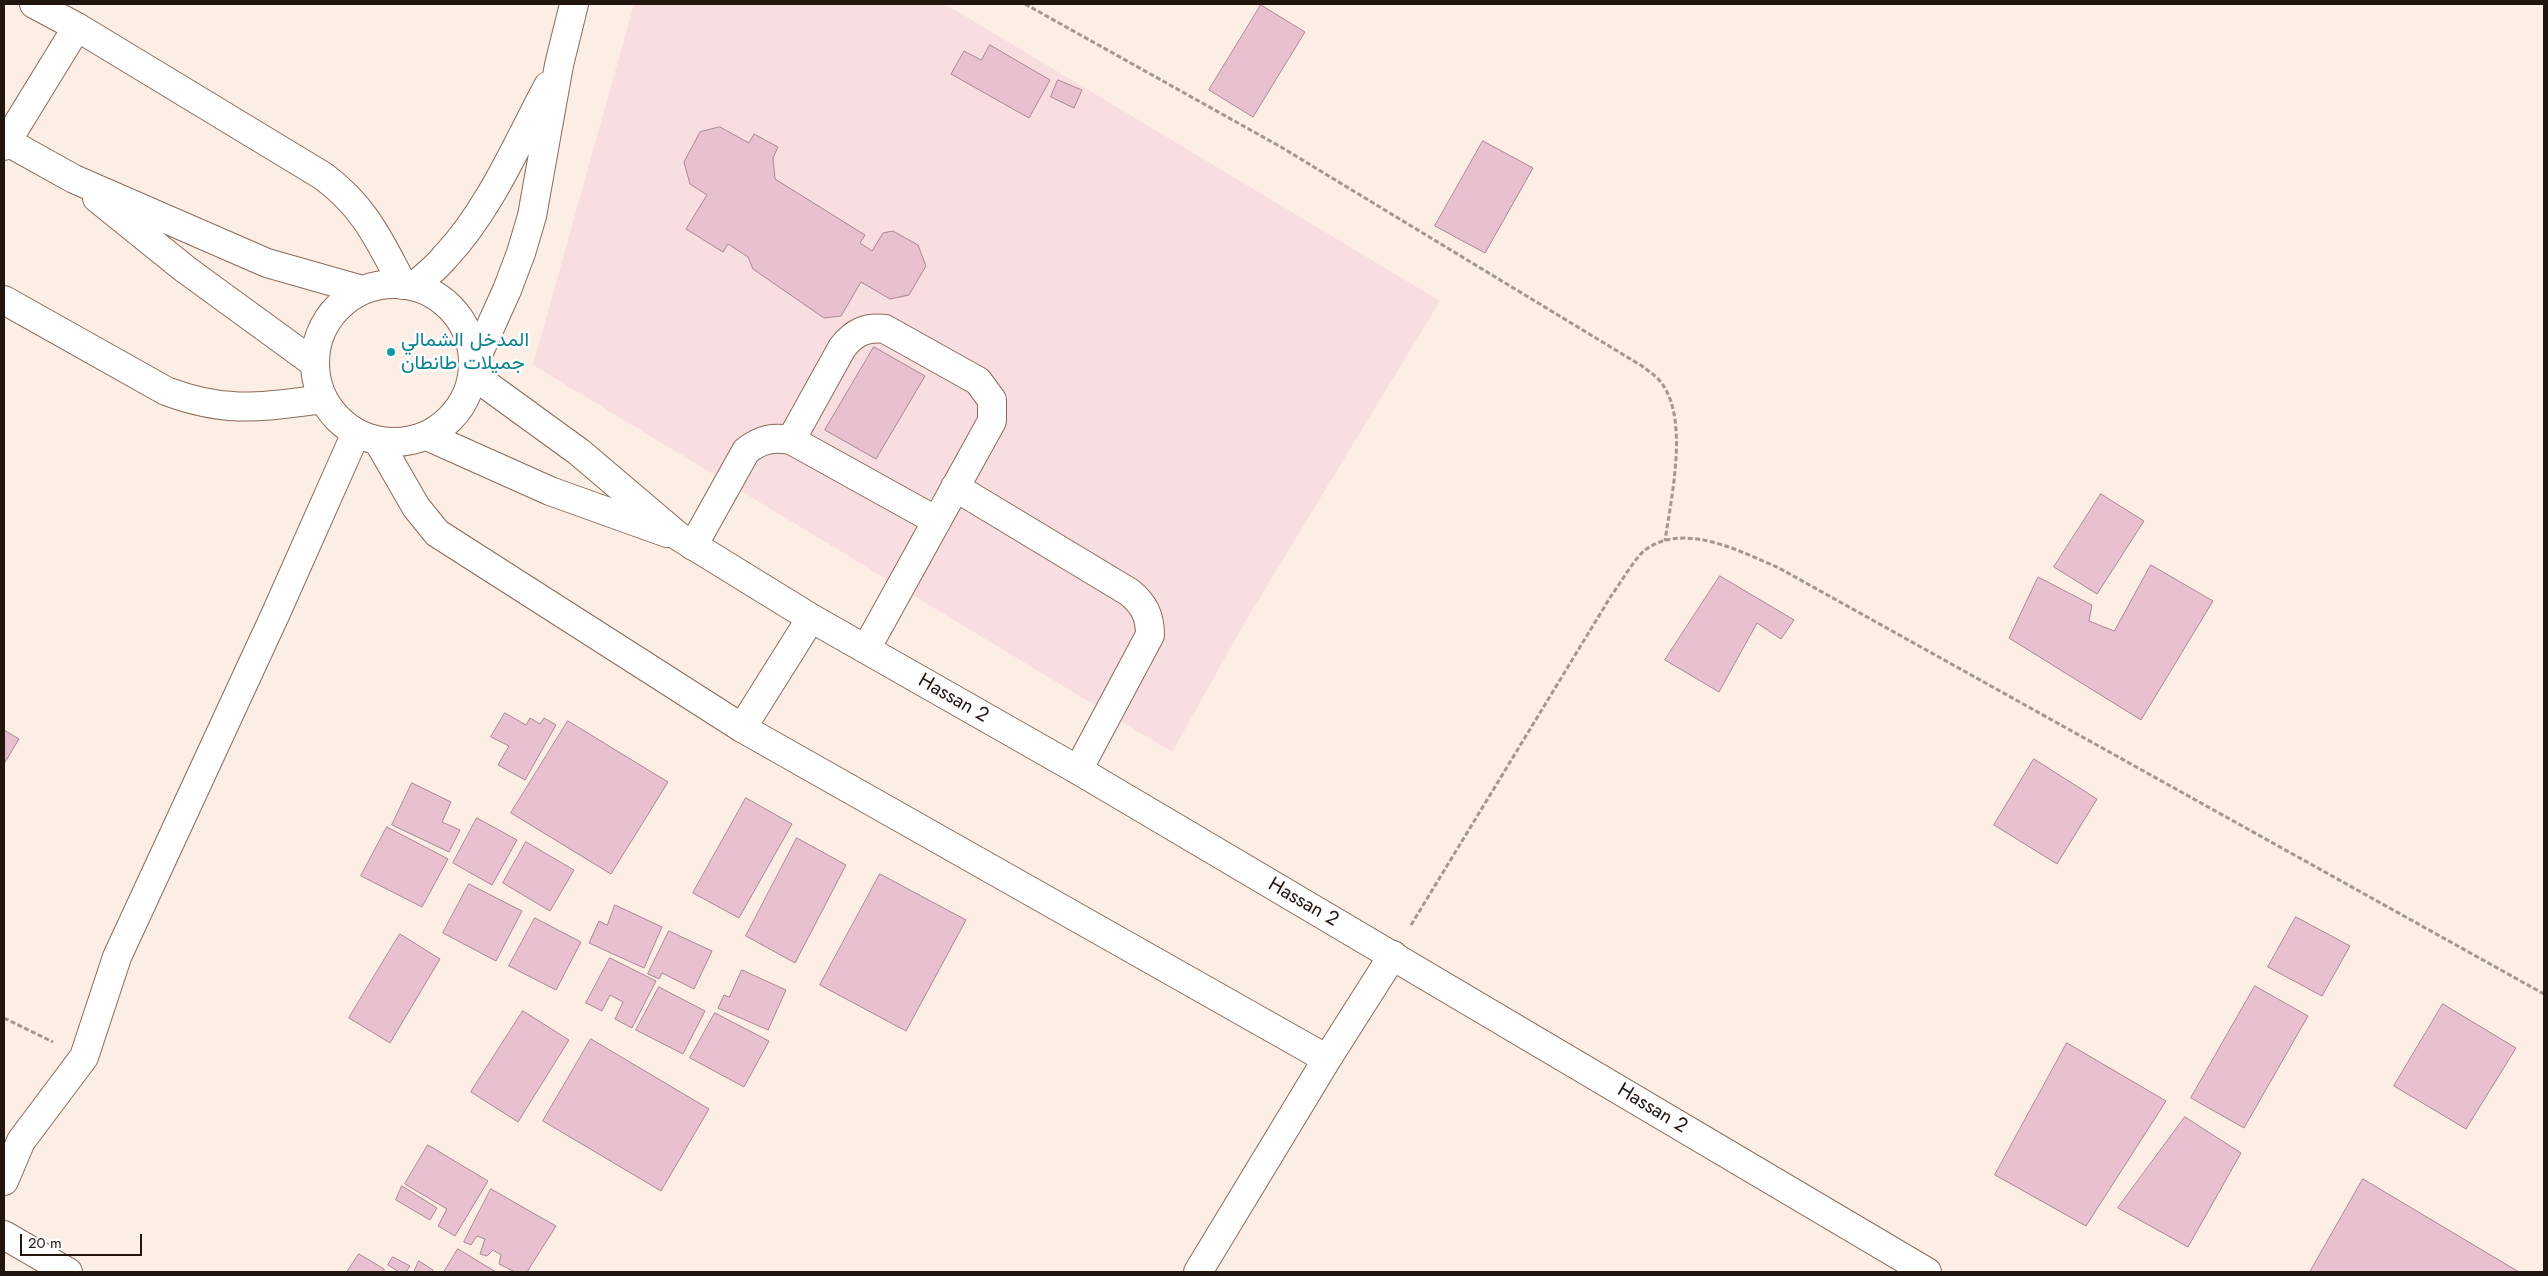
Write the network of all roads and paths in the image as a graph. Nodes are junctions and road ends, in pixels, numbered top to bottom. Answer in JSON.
{"nodes":[{"id":1,"x":34,"y":4,"type":"edge"},
{"id":2,"x":574,"y":4,"type":"edge"},
{"id":3,"x":1025,"y":4,"type":"edge"},
{"id":4,"x":77,"y":27,"type":"junction"},
{"id":5,"x":559,"y":65,"type":"junction"},
{"id":6,"x":4,"y":143,"type":"edge"},
{"id":7,"x":74,"y":179,"type":"junction"},
{"id":8,"x":409,"y":285,"type":"junction"},
{"id":9,"x":362,"y":290,"type":"junction"},
{"id":10,"x":4,"y":300,"type":"edge"},
{"id":11,"x":314,"y":363,"type":"junction"},
{"id":12,"x":473,"y":369,"type":"junction"},
{"id":13,"x":323,"y":399,"type":"junction"},
{"id":14,"x":427,"y":436,"type":"junction"},
{"id":15,"x":367,"y":437,"type":"junction"},
{"id":16,"x":791,"y":440,"type":"junction"},
{"id":17,"x":955,"y":488,"type":"junction"},
{"id":18,"x":937,"y":521,"type":"junction"},
{"id":19,"x":686,"y":541,"type":"junction"},
{"id":20,"x":1665,"y":541,"type":"junction"},
{"id":21,"x":811,"y":618,"type":"junction"},
{"id":22,"x":866,"y":649,"type":"junction"},
{"id":23,"x":742,"y":728,"type":"junction"},
{"id":24,"x":1078,"y":770,"type":"junction"},
{"id":25,"x":1393,"y":955,"type":"junction"},
{"id":26,"x":2544,"y":994,"type":"edge"},
{"id":27,"x":4,"y":1018,"type":"edge"},
{"id":28,"x":84,"y":1057,"type":"junction"},
{"id":29,"x":1327,"y":1059,"type":"junction"},
{"id":30,"x":4,"y":1181,"type":"edge"},
{"id":31,"x":4,"y":1235,"type":"edge"},
{"id":32,"x":68,"y":1272,"type":"edge"},
{"id":33,"x":1198,"y":1272,"type":"edge"},
{"id":34,"x":1927,"y":1272,"type":"edge"}],
"edges":[{"from":1,"to":4,"type":"main road"},
{"from":2,"to":5,"type":"main road"},
{"from":3,"to":20,"type":"path"},
{"from":4,"to":6,"type":"main road"},
{"from":4,"to":8,"type":"main road"},
{"from":5,"to":8,"type":"main road"},
{"from":5,"to":12,"type":"main road"},
{"from":6,"to":7,"type":"main road"},
{"from":7,"to":9,"type":"main road"},
{"from":7,"to":11,"type":"main road"},
{"from":8,"to":9,"type":"main road"},
{"from":8,"to":12,"type":"main road"},
{"from":9,"to":11,"type":"main road"},
{"from":10,"to":13,"type":"main road"},
{"from":11,"to":13,"type":"main road"},
{"from":12,"to":14,"type":"main road"},
{"from":12,"to":19,"type":"main road"},
{"from":13,"to":15,"type":"main road"},
{"from":14,"to":15,"type":"main road"},
{"from":14,"to":19,"type":"main road"},
{"from":15,"to":23,"type":"main road"},
{"from":15,"to":28,"type":"main road"},
{"from":16,"to":17,"type":"main road"},
{"from":16,"to":18,"type":"main road"},
{"from":16,"to":19,"type":"main road"},
{"from":17,"to":18,"type":"main road"},
{"from":17,"to":24,"type":"main road"},
{"from":18,"to":22,"type":"main road"},
{"from":19,"to":21,"type":"main road","name":"Hassan 2"},
{"from":20,"to":25,"type":"path"},
{"from":20,"to":26,"type":"path"},
{"from":21,"to":22,"type":"main road","name":"Hassan 2"},
{"from":21,"to":23,"type":"main road"},
{"from":22,"to":24,"type":"main road","name":"Hassan 2"},
{"from":23,"to":29,"type":"main road"},
{"from":24,"to":25,"type":"main road","name":"Hassan 2"},
{"from":25,"to":29,"type":"main road"},
{"from":25,"to":34,"type":"main road","name":"Hassan 2"},
{"from":27,"to":28,"type":"path"},
{"from":28,"to":30,"type":"main road"},
{"from":29,"to":33,"type":"main road"},
{"from":31,"to":32,"type":"main road"}]}
